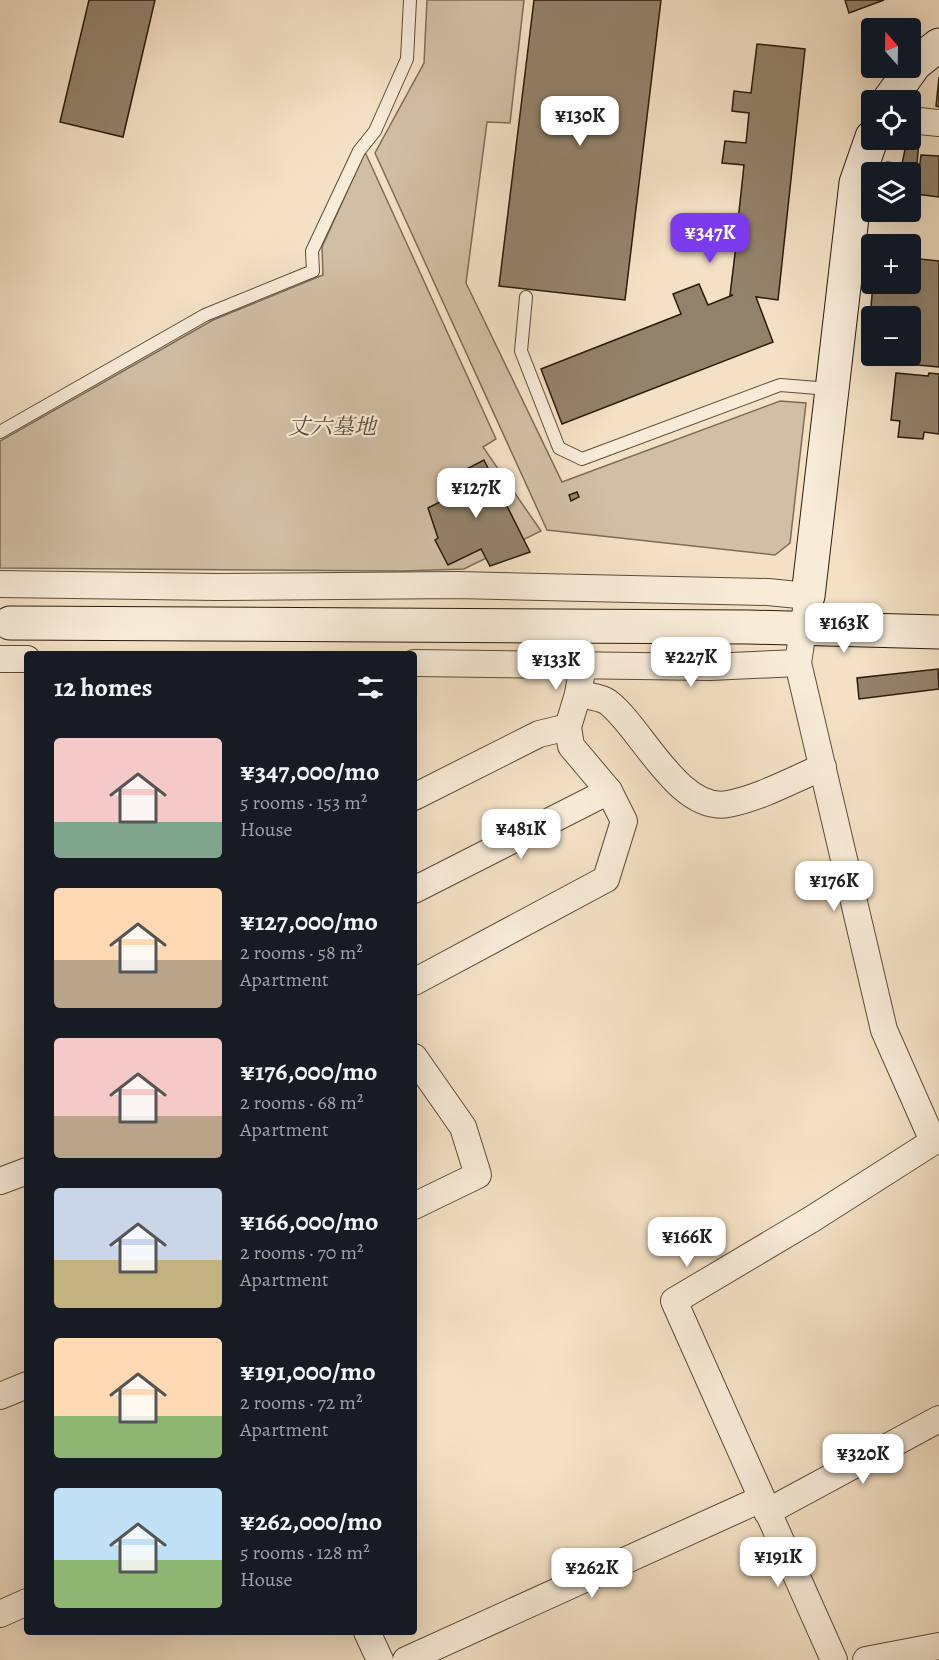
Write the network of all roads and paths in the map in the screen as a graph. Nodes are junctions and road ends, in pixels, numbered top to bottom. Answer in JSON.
{"nodes":[{"id":1,"x":410,"y":0,"type":"edge"},
{"id":2,"x":939,"y":45,"type":"edge"},
{"id":3,"x":897,"y":90,"type":"edge"},
{"id":4,"x":921,"y":121,"type":"edge"},
{"id":5,"x":939,"y":123,"type":"edge"},
{"id":6,"x":867,"y":150,"type":"edge"},
{"id":7,"x":526,"y":297,"type":"dead end"},
{"id":8,"x":831,"y":389,"type":"junction"},
{"id":9,"x":0,"y":432,"type":"edge"},
{"id":10,"x":0,"y":584,"type":"edge"},
{"id":11,"x":806,"y":612,"type":"junction"},
{"id":12,"x":10,"y":623,"type":"dead end"},
{"id":13,"x":939,"y":632,"type":"edge"},
{"id":14,"x":0,"y":659,"type":"edge"},
{"id":15,"x":24,"y":659,"type":"edge"},
{"id":16,"x":417,"y":663,"type":"edge"},
{"id":17,"x":798,"y":663,"type":"junction"},
{"id":18,"x":583,"y":665,"type":"junction"},
{"id":19,"x":578,"y":694,"type":"junction"},
{"id":20,"x":568,"y":727,"type":"junction"},
{"id":21,"x":823,"y":767,"type":"junction"},
{"id":22,"x":609,"y":790,"type":"junction"},
{"id":23,"x":417,"y":795,"type":"edge"},
{"id":24,"x":417,"y":888,"type":"edge"},
{"id":25,"x":417,"y":980,"type":"edge"},
{"id":26,"x":417,"y":1061,"type":"edge"},
{"id":27,"x":936,"y":1140,"type":"edge"},
{"id":28,"x":24,"y":1172,"type":"edge"},
{"id":29,"x":0,"y":1181,"type":"edge"},
{"id":30,"x":417,"y":1205,"type":"edge"},
{"id":31,"x":24,"y":1385,"type":"edge"},
{"id":32,"x":0,"y":1396,"type":"edge"},
{"id":33,"x":939,"y":1419,"type":"edge"},
{"id":34,"x":764,"y":1505,"type":"junction"},
{"id":35,"x":24,"y":1603,"type":"edge"},
{"id":36,"x":0,"y":1614,"type":"edge"},
{"id":37,"x":368,"y":1635,"type":"edge"},
{"id":38,"x":939,"y":1646,"type":"edge"},
{"id":39,"x":380,"y":1660,"type":"edge"},
{"id":40,"x":406,"y":1660,"type":"edge"},
{"id":41,"x":834,"y":1660,"type":"edge"},
{"id":42,"x":866,"y":1660,"type":"edge"}],
"edges":[{"from":1,"to":9,"type":"lane"},
{"from":2,"to":3,"type":"street"},
{"from":4,"to":5,"type":"street"},
{"from":6,"to":8,"type":"street"},
{"from":7,"to":8,"type":"lane"},
{"from":8,"to":11,"type":"street"},
{"from":10,"to":11,"type":"street"},
{"from":11,"to":12,"type":"street"},
{"from":11,"to":13,"type":"street"},
{"from":11,"to":17,"type":"street"},
{"from":14,"to":15,"type":"street"},
{"from":16,"to":18,"type":"street"},
{"from":17,"to":18,"type":"street"},
{"from":17,"to":21,"type":"street"},
{"from":18,"to":19,"type":"street"},
{"from":19,"to":20,"type":"street"},
{"from":19,"to":21,"type":"street"},
{"from":20,"to":22,"type":"street"},
{"from":20,"to":23,"type":"street"},
{"from":21,"to":27,"type":"street"},
{"from":22,"to":24,"type":"street"},
{"from":22,"to":25,"type":"street"},
{"from":26,"to":30,"type":"street"},
{"from":27,"to":34,"type":"street"},
{"from":28,"to":29,"type":"street"},
{"from":31,"to":32,"type":"street"},
{"from":33,"to":34,"type":"street"},
{"from":34,"to":40,"type":"street"},
{"from":34,"to":41,"type":"street"},
{"from":35,"to":36,"type":"street"},
{"from":37,"to":39,"type":"street"},
{"from":38,"to":42,"type":"street"}]}
